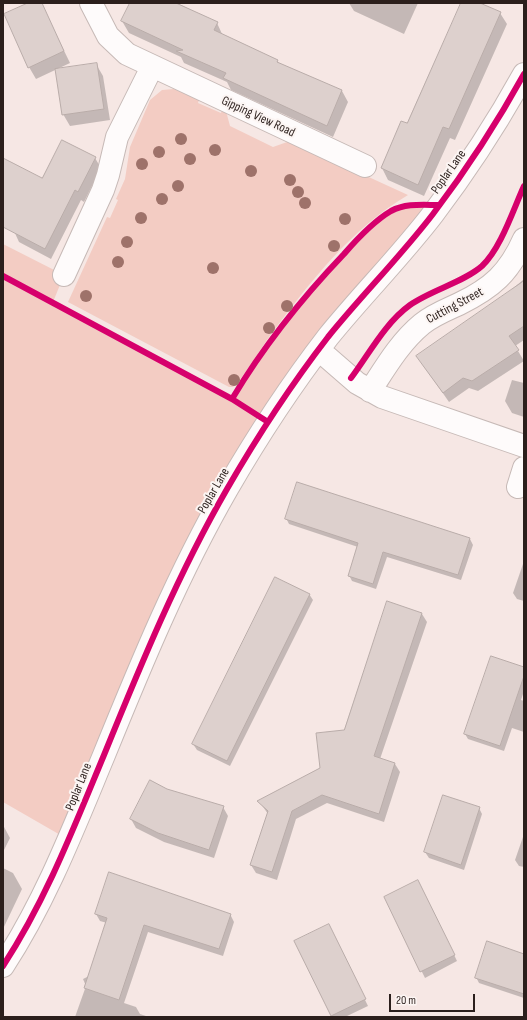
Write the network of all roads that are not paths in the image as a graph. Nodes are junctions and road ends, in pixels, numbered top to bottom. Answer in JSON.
{"nodes":[{"id":1,"x":91,"y":3,"type":"edge"},
{"id":2,"x":152,"y":67,"type":"junction"},
{"id":3,"x":524,"y":74,"type":"edge"},
{"id":4,"x":365,"y":166,"type":"dead end"},
{"id":5,"x":524,"y":239,"type":"edge"},
{"id":6,"x":64,"y":275,"type":"dead end"},
{"id":7,"x":319,"y":350,"type":"junction"},
{"id":8,"x":370,"y":391,"type":"junction"},
{"id":9,"x":524,"y":446,"type":"edge"},
{"id":10,"x":3,"y":966,"type":"edge"}],
"edges":[{"from":1,"to":2,"type":"street","name":"Gipping View Road"},
{"from":2,"to":4,"type":"street","name":"Gipping View Road"},
{"from":2,"to":6,"type":"street"},
{"from":3,"to":7,"type":"street","name":"Poplar Lane"},
{"from":5,"to":8,"type":"street","name":"Cutting Street"},
{"from":7,"to":8,"type":"street"},
{"from":7,"to":10,"type":"street","name":"Poplar Lane"},
{"from":8,"to":9,"type":"street"}]}
